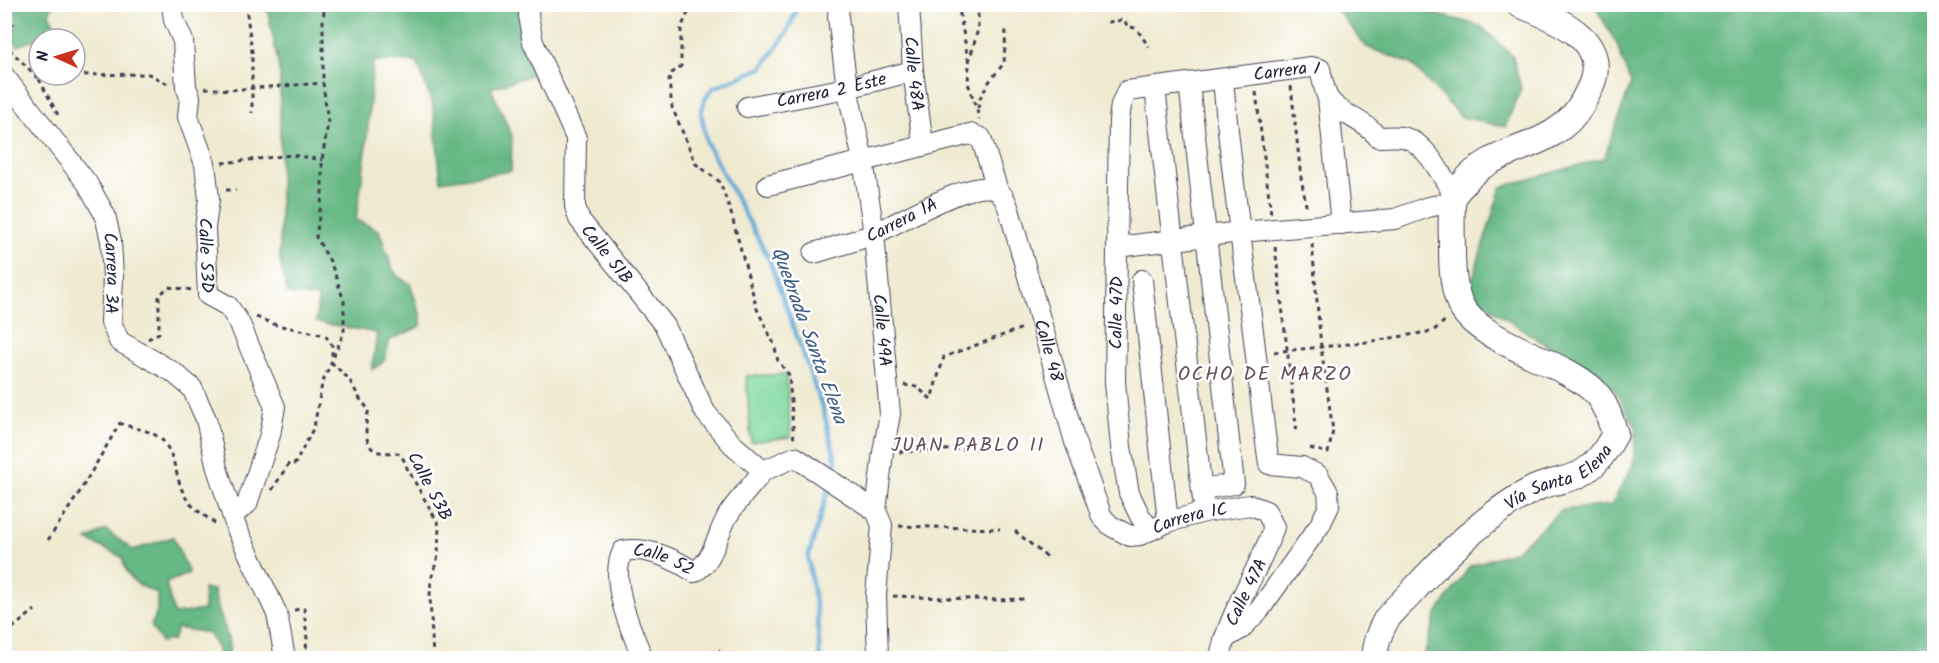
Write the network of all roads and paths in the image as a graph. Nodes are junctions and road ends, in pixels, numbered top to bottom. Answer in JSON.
{"nodes":[{"id":1,"x":67,"y":4,"type":"edge"},
{"id":2,"x":124,"y":4,"type":"edge"},
{"id":3,"x":172,"y":4,"type":"edge"},
{"id":4,"x":325,"y":4,"type":"edge"},
{"id":5,"x":530,"y":4,"type":"edge"},
{"id":6,"x":692,"y":4,"type":"edge"},
{"id":7,"x":838,"y":4,"type":"edge"},
{"id":8,"x":909,"y":4,"type":"edge"},
{"id":9,"x":958,"y":4,"type":"edge"},
{"id":10,"x":978,"y":4,"type":"edge"},
{"id":11,"x":1519,"y":4,"type":"edge"},
{"id":12,"x":1108,"y":22,"type":"dead end"},
{"id":13,"x":14,"y":23,"type":"dead end"},
{"id":14,"x":1006,"y":29,"type":"dead end"},
{"id":15,"x":181,"y":34,"type":"junction"},
{"id":16,"x":4,"y":41,"type":"edge"},
{"id":17,"x":1149,"y":47,"type":"dead end"},
{"id":18,"x":969,"y":64,"type":"junction"},
{"id":19,"x":27,"y":68,"type":"edge"},
{"id":20,"x":1289,"y":70,"type":"junction"},
{"id":21,"x":913,"y":71,"type":"junction"},
{"id":22,"x":1254,"y":75,"type":"junction"},
{"id":23,"x":4,"y":76,"type":"edge"},
{"id":24,"x":1223,"y":79,"type":"junction"},
{"id":25,"x":1189,"y":83,"type":"junction"},
{"id":26,"x":43,"y":87,"type":"edge"},
{"id":27,"x":847,"y":88,"type":"junction"},
{"id":28,"x":1155,"y":88,"type":"junction"},
{"id":29,"x":1127,"y":91,"type":"joint"},
{"id":30,"x":1328,"y":98,"type":"junction"},
{"id":31,"x":747,"y":107,"type":"dead end"},
{"id":32,"x":977,"y":110,"type":"junction"},
{"id":33,"x":252,"y":113,"type":"dead end"},
{"id":34,"x":60,"y":118,"type":"dead end"},
{"id":35,"x":981,"y":138,"type":"junction"},
{"id":36,"x":924,"y":144,"type":"junction"},
{"id":37,"x":322,"y":160,"type":"junction"},
{"id":38,"x":863,"y":160,"type":"junction"},
{"id":39,"x":205,"y":164,"type":"junction"},
{"id":40,"x":768,"y":185,"type":"dead end"},
{"id":41,"x":995,"y":189,"type":"junction"},
{"id":42,"x":1454,"y":199,"type":"junction"},
{"id":43,"x":1341,"y":224,"type":"junction"},
{"id":44,"x":1310,"y":226,"type":"junction"},
{"id":45,"x":1273,"y":230,"type":"junction"},
{"id":46,"x":1240,"y":232,"type":"junction"},
{"id":47,"x":874,"y":234,"type":"junction"},
{"id":48,"x":1206,"y":236,"type":"junction"},
{"id":49,"x":1172,"y":240,"type":"junction"},
{"id":50,"x":1117,"y":247,"type":"junction"},
{"id":51,"x":814,"y":253,"type":"dead end"},
{"id":52,"x":1142,"y":280,"type":"dead end"},
{"id":53,"x":208,"y":295,"type":"junction"},
{"id":54,"x":229,"y":308,"type":"junction"},
{"id":55,"x":1041,"y":321,"type":"junction"},
{"id":56,"x":137,"y":352,"type":"junction"},
{"id":57,"x":332,"y":362,"type":"junction"},
{"id":58,"x":887,"y":382,"type":"junction"},
{"id":59,"x":1297,"y":433,"type":"dead end"},
{"id":60,"x":986,"y":448,"type":"dead end"},
{"id":61,"x":1310,"y":448,"type":"dead end"},
{"id":62,"x":883,"y":452,"type":"junction"},
{"id":63,"x":795,"y":457,"type":"junction"},
{"id":64,"x":289,"y":463,"type":"dead end"},
{"id":65,"x":763,"y":471,"type":"junction"},
{"id":66,"x":1202,"y":489,"type":"junction"},
{"id":67,"x":1204,"y":512,"type":"junction"},
{"id":68,"x":1102,"y":517,"type":"joint"},
{"id":69,"x":879,"y":518,"type":"junction"},
{"id":70,"x":235,"y":521,"type":"junction"},
{"id":71,"x":1168,"y":522,"type":"junction"},
{"id":72,"x":1274,"y":527,"type":"joint"},
{"id":73,"x":1000,"y":529,"type":"dead end"},
{"id":74,"x":1150,"y":530,"type":"junction"},
{"id":75,"x":1015,"y":531,"type":"dead end"},
{"id":76,"x":48,"y":540,"type":"dead end"},
{"id":77,"x":1049,"y":559,"type":"dead end"},
{"id":78,"x":876,"y":596,"type":"junction"},
{"id":79,"x":1024,"y":599,"type":"dead end"},
{"id":80,"x":35,"y":609,"type":"dead end"},
{"id":81,"x":278,"y":614,"type":"junction"},
{"id":82,"x":4,"y":628,"type":"edge"},
{"id":83,"x":1222,"y":649,"type":"edge"},
{"id":84,"x":720,"y":650,"type":"dead end"},
{"id":85,"x":285,"y":658,"type":"edge"},
{"id":86,"x":305,"y":658,"type":"edge"},
{"id":87,"x":433,"y":658,"type":"edge"},
{"id":88,"x":643,"y":658,"type":"edge"},
{"id":89,"x":693,"y":658,"type":"edge"},
{"id":90,"x":878,"y":658,"type":"edge"},
{"id":91,"x":919,"y":658,"type":"edge"},
{"id":92,"x":1016,"y":658,"type":"edge"},
{"id":93,"x":1374,"y":658,"type":"edge"}],
"edges":[{"from":1,"to":2,"type":"path"},
{"from":3,"to":15,"type":"street","name":"Calle 53D"},
{"from":4,"to":37,"type":"path"},
{"from":5,"to":65,"type":"street","name":"Calle 51B"},
{"from":6,"to":63,"type":"path"},
{"from":7,"to":27,"type":"street","name":"Calle 49A"},
{"from":8,"to":21,"type":"street","name":"Calle 48A"},
{"from":9,"to":18,"type":"path"},
{"from":10,"to":18,"type":"path"},
{"from":11,"to":42,"type":"main road"},
{"from":12,"to":17,"type":"path"},
{"from":13,"to":16,"type":"path"},
{"from":14,"to":32,"type":"path"},
{"from":15,"to":33,"type":"path"},
{"from":15,"to":39,"type":"street","name":"Calle 53D"},
{"from":16,"to":19,"type":"path"},
{"from":18,"to":32,"type":"path"},
{"from":20,"to":22,"type":"street","name":"Carrera 1"},
{"from":20,"to":30,"type":"street","name":"Carrera 1"},
{"from":20,"to":44,"type":"path"},
{"from":21,"to":27,"type":"street","name":"Carrera 2 Este"},
{"from":21,"to":36,"type":"street","name":"Calle 48A"},
{"from":22,"to":24,"type":"street","name":"Carrera 1"},
{"from":22,"to":45,"type":"path"},
{"from":23,"to":56,"type":"street","name":"Carrera 3A"},
{"from":24,"to":25,"type":"street","name":"Carrera 1"},
{"from":24,"to":46,"type":"street"},
{"from":25,"to":28,"type":"street","name":"Carrera 1"},
{"from":25,"to":48,"type":"street"},
{"from":26,"to":34,"type":"path"},
{"from":27,"to":31,"type":"street","name":"Carrera 2 Este"},
{"from":27,"to":38,"type":"street","name":"Calle 49A"},
{"from":28,"to":29,"type":"street","name":"Carrera 1"},
{"from":28,"to":49,"type":"street"},
{"from":29,"to":50,"type":"street","name":"Calle 47D"},
{"from":30,"to":42,"type":"street","name":"Carrera 1"},
{"from":30,"to":43,"type":"street"},
{"from":32,"to":35,"type":"path"},
{"from":35,"to":36,"type":"street"},
{"from":35,"to":41,"type":"street","name":"Calle 48"},
{"from":36,"to":38,"type":"street"},
{"from":37,"to":39,"type":"path"},
{"from":37,"to":57,"type":"path"},
{"from":38,"to":40,"type":"street"},
{"from":38,"to":47,"type":"street","name":"Calle 49A"},
{"from":39,"to":53,"type":"street","name":"Calle 53D"},
{"from":41,"to":47,"type":"street","name":"Carrera 1A"},
{"from":41,"to":55,"type":"street","name":"Calle 48"},
{"from":42,"to":43,"type":"street"},
{"from":42,"to":93,"type":"main road","name":"Vía Santa Elena"},
{"from":43,"to":44,"type":"street"},
{"from":44,"to":45,"type":"street"},
{"from":44,"to":61,"type":"path"},
{"from":45,"to":46,"type":"street"},
{"from":45,"to":59,"type":"path"},
{"from":46,"to":48,"type":"street"},
{"from":46,"to":83,"type":"street"},
{"from":47,"to":51,"type":"street","name":"Carrera 1A"},
{"from":47,"to":58,"type":"street","name":"Calle 49A"},
{"from":48,"to":49,"type":"street"},
{"from":48,"to":66,"type":"street"},
{"from":49,"to":50,"type":"street"},
{"from":49,"to":66,"type":"street"},
{"from":50,"to":74,"type":"street","name":"Calle 47D"},
{"from":52,"to":71,"type":"street"},
{"from":53,"to":54,"type":"street","name":"Calle 53D"},
{"from":53,"to":56,"type":"path"},
{"from":54,"to":57,"type":"path"},
{"from":54,"to":70,"type":"street","name":"Calle 53D"},
{"from":55,"to":58,"type":"path"},
{"from":55,"to":68,"type":"street","name":"Calle 48"},
{"from":56,"to":70,"type":"street","name":"Carrera 3A"},
{"from":57,"to":64,"type":"path"},
{"from":57,"to":87,"type":"path","name":"Calle 53B"},
{"from":58,"to":62,"type":"street","name":"Calle 49A"},
{"from":60,"to":62,"type":"path"},
{"from":62,"to":69,"type":"street","name":"Calle 49A"},
{"from":63,"to":65,"type":"street"},
{"from":63,"to":69,"type":"street"},
{"from":65,"to":88,"type":"street","name":"Calle 52"},
{"from":66,"to":67,"type":"street"},
{"from":67,"to":71,"type":"street","name":"Carrera 1C"},
{"from":67,"to":72,"type":"street","name":"Carrera 1C"},
{"from":68,"to":74,"type":"street","name":"Carrera 1C"},
{"from":69,"to":73,"type":"path"},
{"from":69,"to":78,"type":"street","name":"Calle 49A"},
{"from":70,"to":76,"type":"path"},
{"from":70,"to":81,"type":"street"},
{"from":71,"to":74,"type":"street","name":"Carrera 1C"},
{"from":72,"to":83,"type":"street","name":"Calle 47A"},
{"from":75,"to":77,"type":"path"},
{"from":78,"to":79,"type":"path"},
{"from":78,"to":90,"type":"street","name":"Calle 49A"},
{"from":80,"to":82,"type":"path"},
{"from":81,"to":85,"type":"street"},
{"from":81,"to":86,"type":"path"},
{"from":84,"to":89,"type":"path"},
{"from":91,"to":92,"type":"path"}]}
